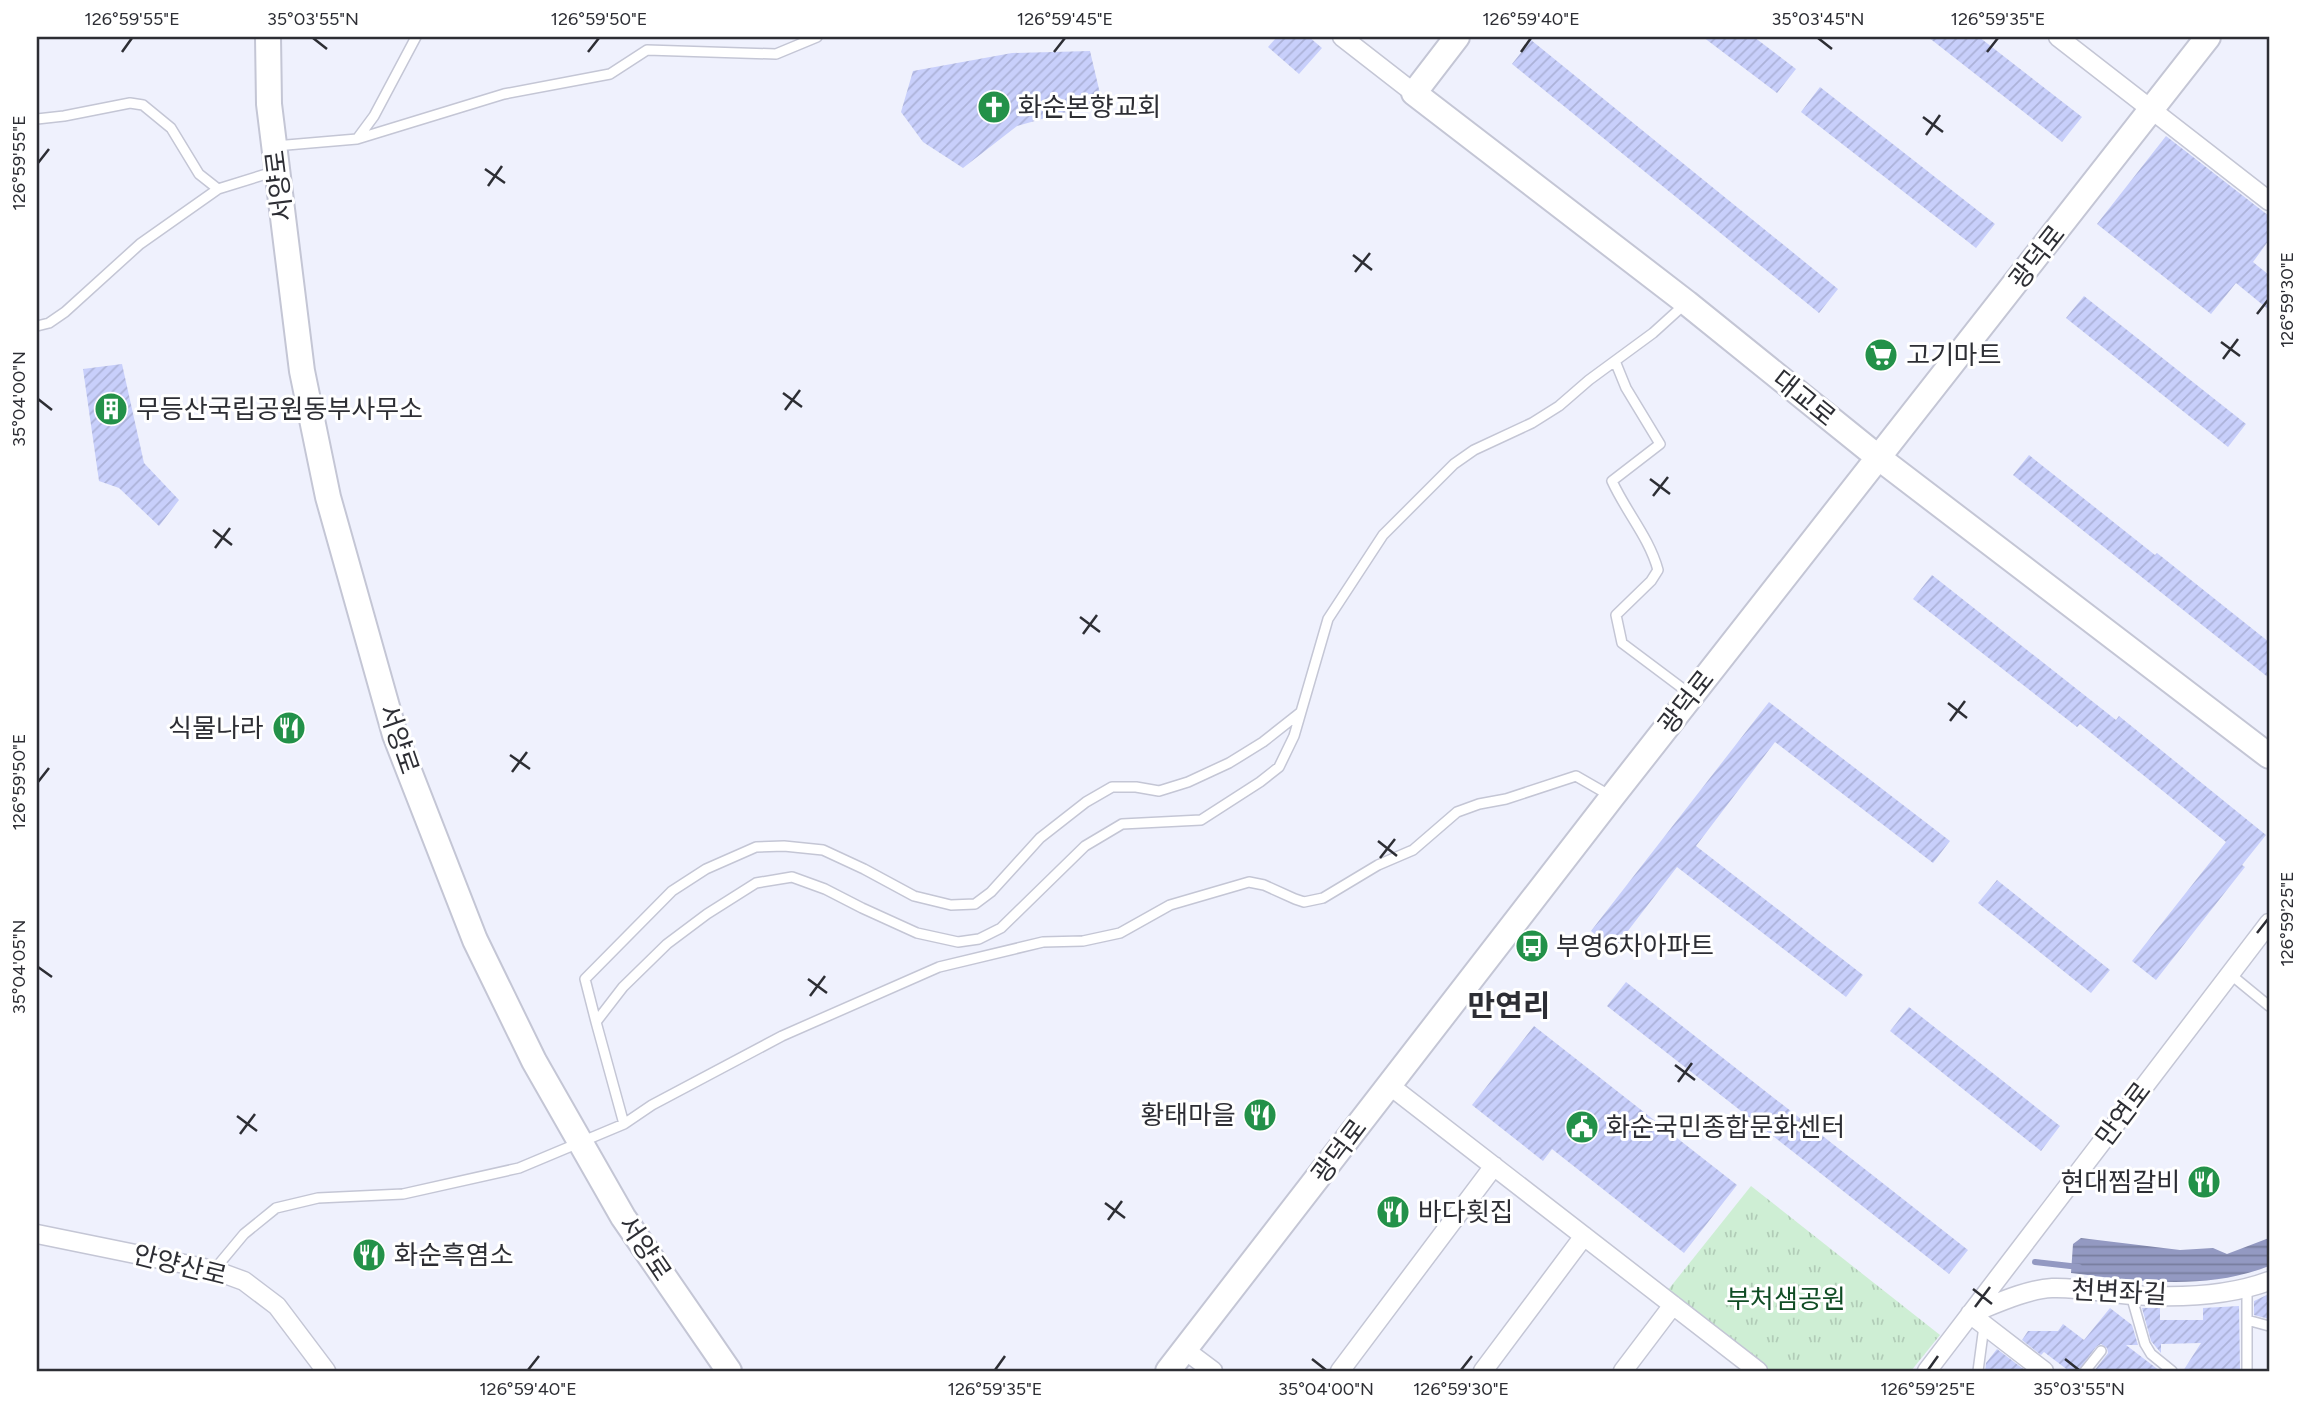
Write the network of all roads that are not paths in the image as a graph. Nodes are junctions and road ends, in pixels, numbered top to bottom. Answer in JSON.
{"nodes":[{"id":1,"x":268,"y":37,"type":"edge"},
{"id":2,"x":416,"y":37,"type":"edge"},
{"id":3,"x":817,"y":37,"type":"edge"},
{"id":4,"x":1342,"y":37,"type":"edge"},
{"id":5,"x":1457,"y":37,"type":"edge"},
{"id":6,"x":2058,"y":37,"type":"edge"},
{"id":7,"x":2208,"y":37,"type":"edge"},
{"id":8,"x":1414,"y":93,"type":"junction"},
{"id":9,"x":2151,"y":110,"type":"junction"},
{"id":10,"x":37,"y":119,"type":"edge"},
{"id":11,"x":357,"y":139,"type":"junction"},
{"id":12,"x":274,"y":146,"type":"junction"},
{"id":13,"x":278,"y":171,"type":"junction"},
{"id":14,"x":218,"y":188,"type":"junction"},
{"id":15,"x":2269,"y":201,"type":"edge"},
{"id":16,"x":1686,"y":303,"type":"junction"},
{"id":17,"x":37,"y":326,"type":"edge"},
{"id":18,"x":1615,"y":361,"type":"junction"},
{"id":19,"x":1879,"y":458,"type":"junction"},
{"id":20,"x":1692,"y":695,"type":"junction"},
{"id":21,"x":1301,"y":711,"type":"junction"},
{"id":22,"x":2269,"y":756,"type":"edge"},
{"id":23,"x":1612,"y":797,"type":"junction"},
{"id":24,"x":2269,"y":923,"type":"edge"},
{"id":25,"x":2230,"y":974,"type":"junction"},
{"id":26,"x":2269,"y":1006,"type":"edge"},
{"id":27,"x":596,"y":1021,"type":"junction"},
{"id":28,"x":1389,"y":1085,"type":"junction"},
{"id":29,"x":624,"y":1124,"type":"junction"},
{"id":30,"x":580,"y":1141,"type":"junction"},
{"id":31,"x":1494,"y":1166,"type":"junction"},
{"id":32,"x":37,"y":1234,"type":"edge"},
{"id":33,"x":1584,"y":1236,"type":"junction"},
{"id":34,"x":214,"y":1270,"type":"junction"},
{"id":35,"x":2269,"y":1281,"type":"edge"},
{"id":36,"x":2247,"y":1289,"type":"junction"},
{"id":37,"x":2132,"y":1295,"type":"junction"},
{"id":38,"x":1673,"y":1305,"type":"junction"},
{"id":39,"x":1977,"y":1319,"type":"junction"},
{"id":40,"x":2247,"y":1320,"type":"junction"},
{"id":41,"x":2269,"y":1326,"type":"edge"},
{"id":42,"x":1185,"y":1350,"type":"junction"},
{"id":43,"x":2101,"y":1351,"type":"dead end"},
{"id":44,"x":326,"y":1371,"type":"edge"},
{"id":45,"x":729,"y":1371,"type":"edge"},
{"id":46,"x":1168,"y":1371,"type":"edge"},
{"id":47,"x":1213,"y":1371,"type":"edge"},
{"id":48,"x":1340,"y":1371,"type":"edge"},
{"id":49,"x":1483,"y":1371,"type":"edge"},
{"id":50,"x":1623,"y":1371,"type":"edge"},
{"id":51,"x":1758,"y":1371,"type":"edge"},
{"id":52,"x":1927,"y":1371,"type":"edge"},
{"id":53,"x":1978,"y":1371,"type":"edge"},
{"id":54,"x":2044,"y":1371,"type":"edge"},
{"id":55,"x":2085,"y":1371,"type":"edge"},
{"id":56,"x":2172,"y":1371,"type":"edge"},
{"id":57,"x":2247,"y":1371,"type":"edge"}],
"edges":[{"from":1,"to":12,"type":"street","name":"서양로"},
{"from":2,"to":11,"type":"lane"},
{"from":3,"to":11,"type":"lane"},
{"from":4,"to":8,"type":"street","name":"대교로"},
{"from":5,"to":8,"type":"street"},
{"from":6,"to":9,"type":"street"},
{"from":7,"to":9,"type":"street","name":"광덕로"},
{"from":8,"to":16,"type":"street","name":"대교로"},
{"from":9,"to":15,"type":"street"},
{"from":9,"to":19,"type":"street","name":"광덕로"},
{"from":10,"to":14,"type":"lane"},
{"from":11,"to":12,"type":"lane"},
{"from":12,"to":13,"type":"street","name":"서양로"},
{"from":13,"to":14,"type":"lane"},
{"from":13,"to":30,"type":"street","name":"서양로"},
{"from":14,"to":17,"type":"lane"},
{"from":16,"to":18,"type":"lane"},
{"from":16,"to":19,"type":"street","name":"대교로"},
{"from":18,"to":20,"type":"lane"},
{"from":18,"to":21,"type":"lane"},
{"from":19,"to":20,"type":"street","name":"광덕로"},
{"from":19,"to":22,"type":"street","name":"대교로"},
{"from":20,"to":23,"type":"street","name":"광덕로"},
{"from":21,"to":27,"type":"lane"},
{"from":21,"to":27,"type":"lane"},
{"from":23,"to":28,"type":"street","name":"광덕로"},
{"from":23,"to":29,"type":"lane"},
{"from":24,"to":25,"type":"street","name":"만연로"},
{"from":25,"to":26,"type":"lane"},
{"from":25,"to":39,"type":"street","name":"만연로"},
{"from":27,"to":29,"type":"lane"},
{"from":28,"to":31,"type":"street"},
{"from":28,"to":42,"type":"street","name":"광덕로"},
{"from":29,"to":30,"type":"lane"},
{"from":30,"to":34,"type":"lane"},
{"from":30,"to":45,"type":"street","name":"서양로"},
{"from":31,"to":33,"type":"street"},
{"from":31,"to":48,"type":"street"},
{"from":32,"to":34,"type":"street","name":"안양산로"},
{"from":33,"to":38,"type":"street"},
{"from":33,"to":49,"type":"street"},
{"from":34,"to":44,"type":"street","name":"안양산로"},
{"from":35,"to":36,"type":"street","name":"천변좌길"},
{"from":36,"to":37,"type":"street","name":"천변좌길"},
{"from":36,"to":40,"type":"lane"},
{"from":37,"to":39,"type":"street","name":"천변좌길"},
{"from":37,"to":56,"type":"lane"},
{"from":38,"to":50,"type":"street"},
{"from":38,"to":51,"type":"street"},
{"from":39,"to":52,"type":"street","name":"만연로"},
{"from":39,"to":53,"type":"lane"},
{"from":39,"to":54,"type":"street"},
{"from":40,"to":41,"type":"lane"},
{"from":40,"to":57,"type":"lane"},
{"from":42,"to":46,"type":"street","name":"광덕로"},
{"from":42,"to":47,"type":"street"},
{"from":43,"to":55,"type":"lane"}]}
